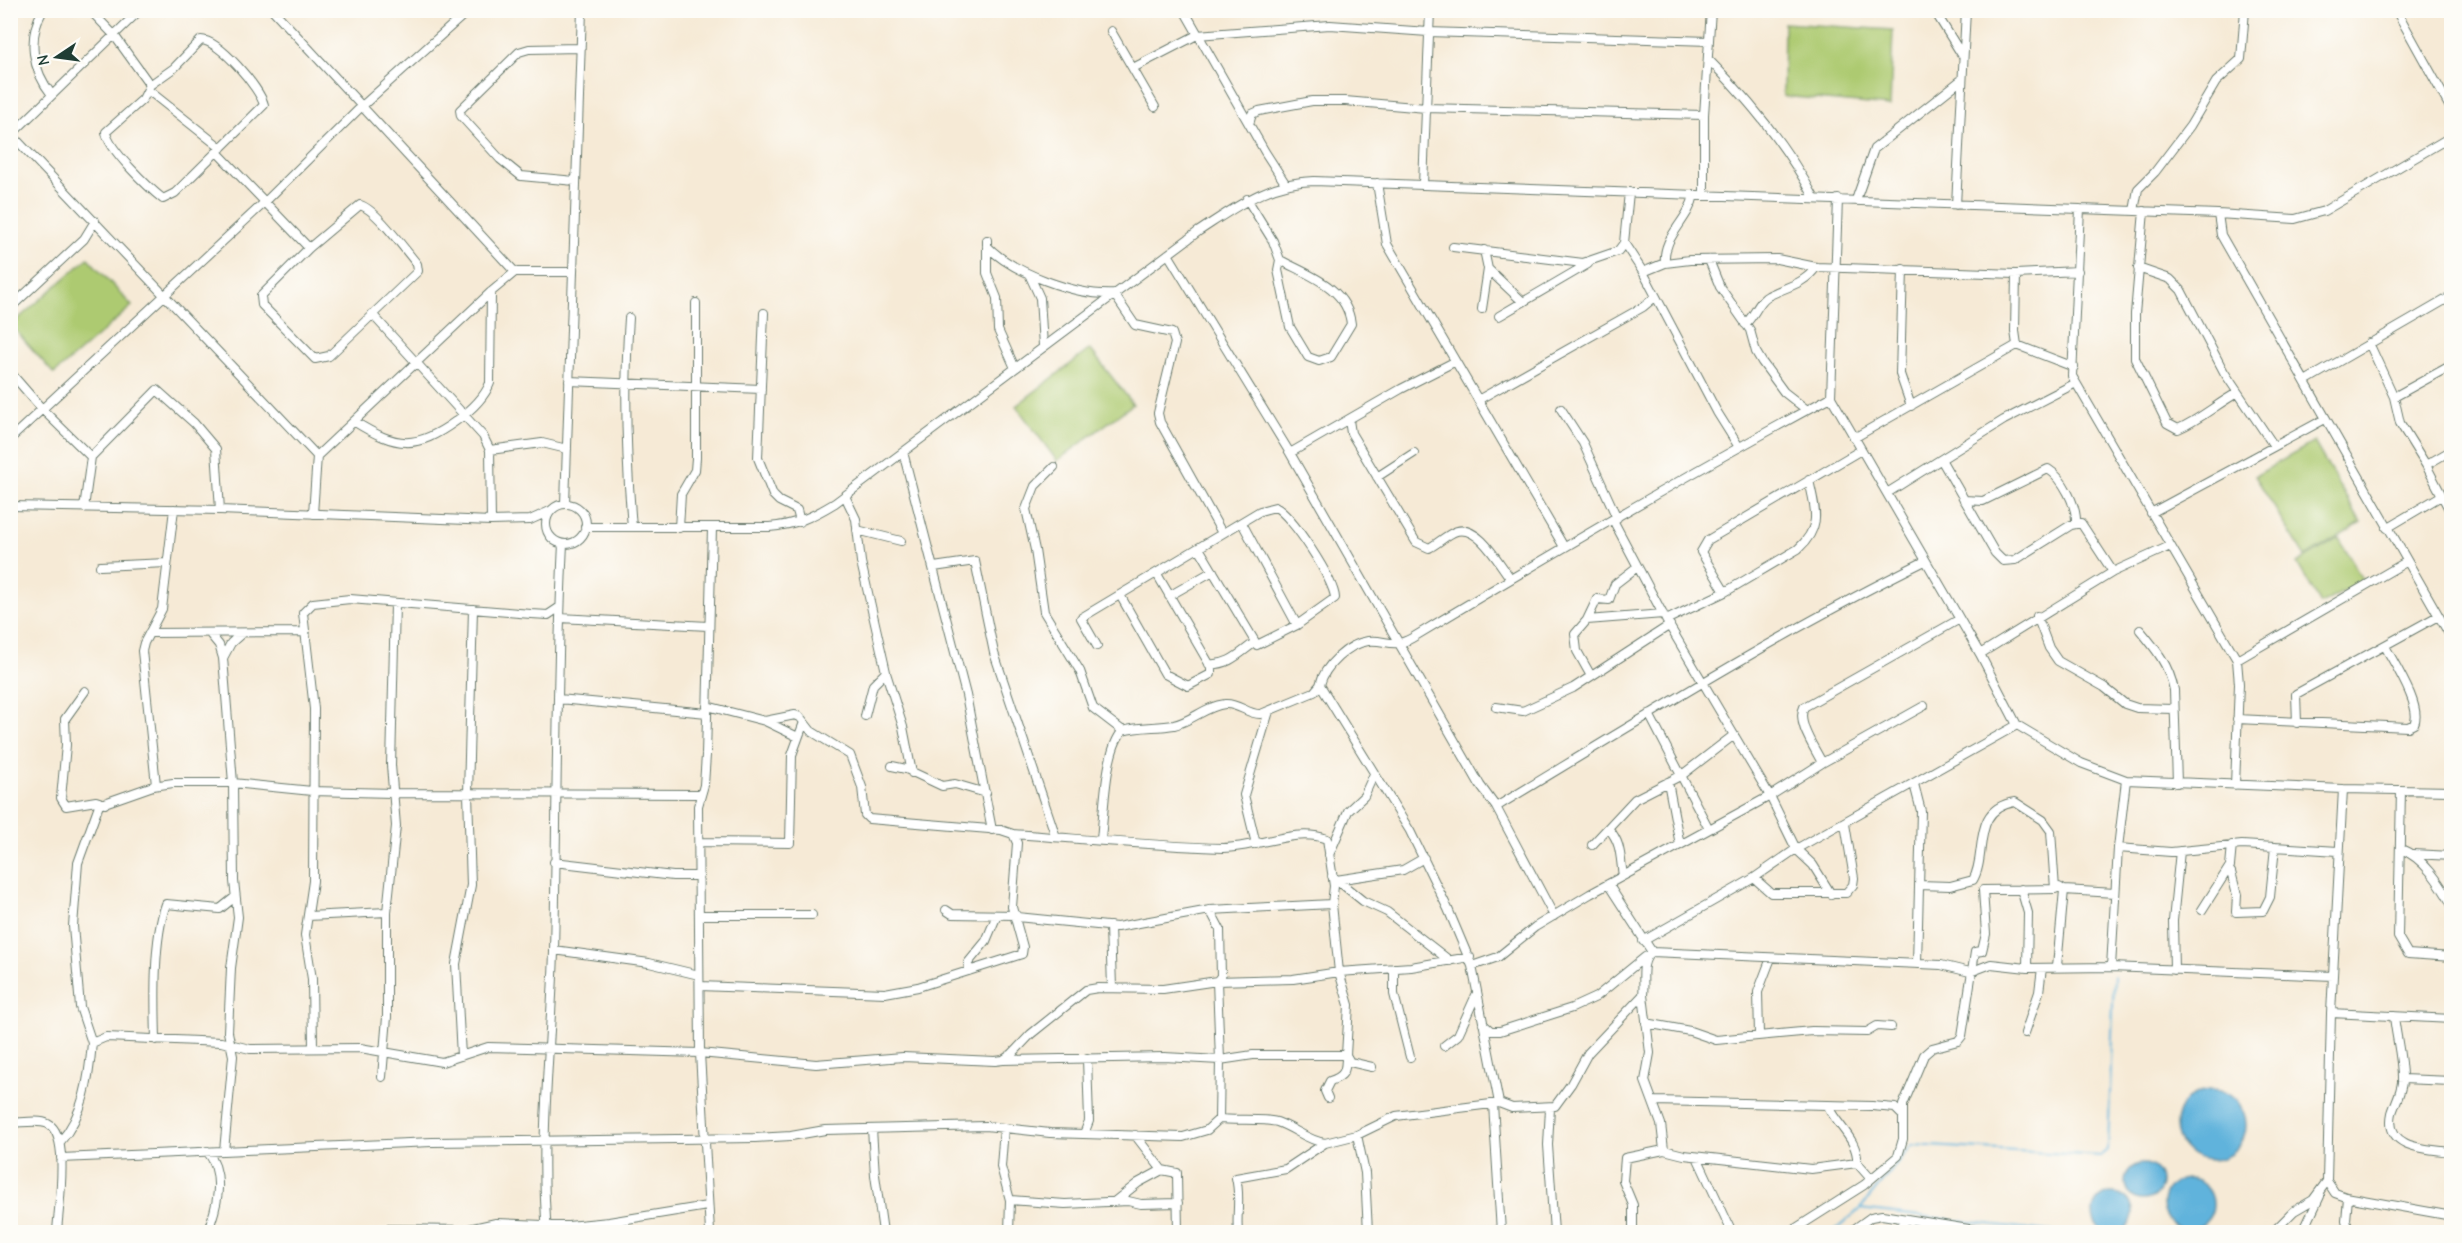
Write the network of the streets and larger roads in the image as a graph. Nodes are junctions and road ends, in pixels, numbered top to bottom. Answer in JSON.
{"nodes":[{"id":1,"x":43,"y":10,"type":"edge"},
{"id":2,"x":90,"y":10,"type":"edge"},
{"id":3,"x":140,"y":10,"type":"edge"},
{"id":4,"x":273,"y":10,"type":"edge"},
{"id":5,"x":469,"y":10,"type":"edge"},
{"id":6,"x":582,"y":10,"type":"edge"},
{"id":7,"x":1184,"y":10,"type":"edge"},
{"id":8,"x":1430,"y":10,"type":"edge"},
{"id":9,"x":1711,"y":10,"type":"edge"},
{"id":10,"x":1934,"y":10,"type":"edge"},
{"id":11,"x":1966,"y":10,"type":"edge"},
{"id":12,"x":2245,"y":10,"type":"edge"},
{"id":13,"x":2396,"y":10,"type":"edge"},
{"id":14,"x":1112,"y":31,"type":"dead end"},
{"id":15,"x":1428,"y":32,"type":"junction"},
{"id":16,"x":114,"y":35,"type":"junction"},
{"id":17,"x":1197,"y":35,"type":"junction"},
{"id":18,"x":1709,"y":40,"type":"junction"},
{"id":19,"x":579,"y":48,"type":"junction"},
{"id":20,"x":1962,"y":55,"type":"junction"},
{"id":21,"x":1708,"y":59,"type":"junction"},
{"id":22,"x":1133,"y":68,"type":"junction"},
{"id":23,"x":1960,"y":81,"type":"junction"},
{"id":24,"x":149,"y":87,"type":"junction"},
{"id":25,"x":52,"y":94,"type":"junction"},
{"id":26,"x":361,"y":107,"type":"junction"},
{"id":27,"x":1155,"y":107,"type":"dead end"},
{"id":28,"x":1426,"y":108,"type":"junction"},
{"id":29,"x":2451,"y":111,"type":"edge"},
{"id":30,"x":1704,"y":115,"type":"junction"},
{"id":31,"x":1249,"y":124,"type":"junction"},
{"id":32,"x":12,"y":133,"type":"edge"},
{"id":33,"x":2451,"y":136,"type":"edge"},
{"id":34,"x":219,"y":150,"type":"junction"},
{"id":35,"x":575,"y":181,"type":"junction"},
{"id":36,"x":1286,"y":183,"type":"junction"},
{"id":37,"x":1377,"y":183,"type":"junction"},
{"id":38,"x":1423,"y":185,"type":"junction"},
{"id":39,"x":1629,"y":192,"type":"junction"},
{"id":40,"x":1694,"y":195,"type":"junction"},
{"id":41,"x":1704,"y":195,"type":"junction"},
{"id":42,"x":1247,"y":199,"type":"junction"},
{"id":43,"x":1815,"y":199,"type":"junction"},
{"id":44,"x":1838,"y":199,"type":"junction"},
{"id":45,"x":1856,"y":200,"type":"junction"},
{"id":46,"x":264,"y":203,"type":"junction"},
{"id":47,"x":1956,"y":205,"type":"junction"},
{"id":48,"x":2080,"y":209,"type":"junction"},
{"id":49,"x":2134,"y":211,"type":"junction"},
{"id":50,"x":2144,"y":211,"type":"junction"},
{"id":51,"x":2217,"y":214,"type":"junction"},
{"id":52,"x":95,"y":221,"type":"junction"},
{"id":53,"x":1624,"y":243,"type":"junction"},
{"id":54,"x":1453,"y":247,"type":"dead end"},
{"id":55,"x":309,"y":248,"type":"junction"},
{"id":56,"x":1484,"y":250,"type":"junction"},
{"id":57,"x":1168,"y":254,"type":"junction"},
{"id":58,"x":1280,"y":260,"type":"junction"},
{"id":59,"x":1709,"y":260,"type":"junction"},
{"id":60,"x":1593,"y":261,"type":"junction"},
{"id":61,"x":1665,"y":263,"type":"junction"},
{"id":62,"x":1835,"y":265,"type":"junction"},
{"id":63,"x":1816,"y":267,"type":"junction"},
{"id":64,"x":2138,"y":268,"type":"junction"},
{"id":65,"x":1488,"y":269,"type":"junction"},
{"id":66,"x":1903,"y":269,"type":"junction"},
{"id":67,"x":2078,"y":271,"type":"junction"},
{"id":68,"x":514,"y":272,"type":"junction"},
{"id":69,"x":573,"y":272,"type":"junction"},
{"id":70,"x":1643,"y":272,"type":"junction"},
{"id":71,"x":1029,"y":274,"type":"junction"},
{"id":72,"x":2016,"y":274,"type":"junction"},
{"id":73,"x":491,"y":292,"type":"junction"},
{"id":74,"x":1114,"y":294,"type":"junction"},
{"id":75,"x":164,"y":296,"type":"junction"},
{"id":76,"x":2451,"y":296,"type":"edge"},
{"id":77,"x":1655,"y":297,"type":"junction"},
{"id":78,"x":1523,"y":302,"type":"junction"},
{"id":79,"x":696,"y":303,"type":"dead end"},
{"id":80,"x":10,"y":308,"type":"edge"},
{"id":81,"x":1482,"y":309,"type":"dead end"},
{"id":82,"x":764,"y":313,"type":"dead end"},
{"id":83,"x":372,"y":314,"type":"junction"},
{"id":84,"x":1499,"y":316,"type":"dead end"},
{"id":85,"x":629,"y":318,"type":"dead end"},
{"id":86,"x":1745,"y":324,"type":"junction"},
{"id":87,"x":2369,"y":343,"type":"junction"},
{"id":88,"x":2017,"y":345,"type":"junction"},
{"id":89,"x":1043,"y":346,"type":"junction"},
{"id":90,"x":1454,"y":362,"type":"junction"},
{"id":91,"x":415,"y":364,"type":"junction"},
{"id":92,"x":2451,"y":365,"type":"edge"},
{"id":93,"x":2074,"y":367,"type":"junction"},
{"id":94,"x":1015,"y":368,"type":"junction"},
{"id":95,"x":10,"y":372,"type":"edge"},
{"id":96,"x":569,"y":381,"type":"junction"},
{"id":97,"x":2305,"y":381,"type":"junction"},
{"id":98,"x":625,"y":383,"type":"junction"},
{"id":99,"x":2076,"y":383,"type":"junction"},
{"id":100,"x":694,"y":385,"type":"junction"},
{"id":101,"x":761,"y":389,"type":"junction"},
{"id":102,"x":2237,"y":393,"type":"junction"},
{"id":103,"x":1831,"y":397,"type":"junction"},
{"id":104,"x":2394,"y":397,"type":"junction"},
{"id":105,"x":1478,"y":400,"type":"junction"},
{"id":106,"x":1911,"y":406,"type":"junction"},
{"id":107,"x":1561,"y":409,"type":"dead end"},
{"id":108,"x":43,"y":410,"type":"junction"},
{"id":109,"x":1807,"y":410,"type":"junction"},
{"id":110,"x":465,"y":415,"type":"junction"},
{"id":111,"x":2325,"y":419,"type":"junction"},
{"id":112,"x":1349,"y":420,"type":"junction"},
{"id":113,"x":355,"y":422,"type":"junction"},
{"id":114,"x":1854,"y":438,"type":"junction"},
{"id":115,"x":10,"y":439,"type":"edge"},
{"id":116,"x":2274,"y":446,"type":"junction"},
{"id":117,"x":1739,"y":447,"type":"junction"},
{"id":118,"x":567,"y":449,"type":"junction"},
{"id":119,"x":490,"y":450,"type":"junction"},
{"id":120,"x":1861,"y":450,"type":"junction"},
{"id":121,"x":2451,"y":450,"type":"edge"},
{"id":122,"x":903,"y":452,"type":"junction"},
{"id":123,"x":1290,"y":453,"type":"junction"},
{"id":124,"x":1414,"y":453,"type":"dead end"},
{"id":125,"x":317,"y":456,"type":"junction"},
{"id":126,"x":91,"y":457,"type":"junction"},
{"id":127,"x":1942,"y":461,"type":"junction"},
{"id":128,"x":2426,"y":465,"type":"junction"},
{"id":129,"x":1054,"y":467,"type":"dead end"},
{"id":130,"x":1377,"y":477,"type":"junction"},
{"id":131,"x":1809,"y":480,"type":"junction"},
{"id":132,"x":1887,"y":493,"type":"junction"},
{"id":133,"x":844,"y":496,"type":"junction"},
{"id":134,"x":2441,"y":496,"type":"junction"},
{"id":135,"x":1964,"y":500,"type":"junction"},
{"id":136,"x":565,"y":504,"type":"junction"},
{"id":137,"x":10,"y":506,"type":"edge"},
{"id":138,"x":84,"y":508,"type":"junction"},
{"id":139,"x":174,"y":509,"type":"junction"},
{"id":140,"x":220,"y":510,"type":"junction"},
{"id":141,"x":550,"y":511,"type":"junction"},
{"id":142,"x":2151,"y":513,"type":"junction"},
{"id":143,"x":314,"y":514,"type":"junction"},
{"id":144,"x":2451,"y":515,"type":"edge"},
{"id":145,"x":1615,"y":519,"type":"junction"},
{"id":146,"x":530,"y":520,"type":"junction"},
{"id":147,"x":491,"y":521,"type":"junction"},
{"id":148,"x":800,"y":522,"type":"junction"},
{"id":149,"x":1242,"y":523,"type":"junction"},
{"id":150,"x":2076,"y":523,"type":"junction"},
{"id":151,"x":585,"y":527,"type":"junction"},
{"id":152,"x":632,"y":527,"type":"junction"},
{"id":153,"x":679,"y":528,"type":"junction"},
{"id":154,"x":712,"y":528,"type":"junction"},
{"id":155,"x":2387,"y":528,"type":"junction"},
{"id":156,"x":857,"y":530,"type":"junction"},
{"id":157,"x":1222,"y":533,"type":"junction"},
{"id":158,"x":549,"y":535,"type":"junction"},
{"id":159,"x":901,"y":541,"type":"dead end"},
{"id":160,"x":563,"y":544,"type":"junction"},
{"id":161,"x":2170,"y":546,"type":"junction"},
{"id":162,"x":1564,"y":547,"type":"junction"},
{"id":163,"x":1199,"y":548,"type":"junction"},
{"id":164,"x":1925,"y":561,"type":"junction"},
{"id":165,"x":2406,"y":562,"type":"junction"},
{"id":166,"x":167,"y":563,"type":"junction"},
{"id":167,"x":100,"y":566,"type":"dead end"},
{"id":168,"x":934,"y":567,"type":"junction"},
{"id":169,"x":1638,"y":567,"type":"junction"},
{"id":170,"x":1213,"y":571,"type":"junction"},
{"id":171,"x":2113,"y":572,"type":"junction"},
{"id":172,"x":1157,"y":574,"type":"junction"},
{"id":173,"x":1511,"y":579,"type":"junction"},
{"id":174,"x":1725,"y":592,"type":"junction"},
{"id":175,"x":1120,"y":595,"type":"junction"},
{"id":176,"x":1169,"y":596,"type":"junction"},
{"id":177,"x":395,"y":604,"type":"junction"},
{"id":178,"x":560,"y":607,"type":"junction"},
{"id":179,"x":473,"y":609,"type":"junction"},
{"id":180,"x":548,"y":615,"type":"junction"},
{"id":181,"x":2037,"y":616,"type":"junction"},
{"id":182,"x":2439,"y":616,"type":"junction"},
{"id":183,"x":1666,"y":619,"type":"junction"},
{"id":184,"x":560,"y":620,"type":"junction"},
{"id":185,"x":1587,"y":620,"type":"junction"},
{"id":186,"x":1958,"y":620,"type":"junction"},
{"id":187,"x":1297,"y":625,"type":"junction"},
{"id":188,"x":708,"y":626,"type":"junction"},
{"id":189,"x":2140,"y":630,"type":"dead end"},
{"id":190,"x":303,"y":632,"type":"junction"},
{"id":191,"x":149,"y":633,"type":"junction"},
{"id":192,"x":210,"y":634,"type":"junction"},
{"id":193,"x":241,"y":634,"type":"junction"},
{"id":194,"x":2451,"y":639,"type":"edge"},
{"id":195,"x":1254,"y":643,"type":"junction"},
{"id":196,"x":1401,"y":645,"type":"junction"},
{"id":197,"x":1097,"y":646,"type":"dead end"},
{"id":198,"x":2385,"y":646,"type":"junction"},
{"id":199,"x":1980,"y":654,"type":"junction"},
{"id":200,"x":223,"y":658,"type":"junction"},
{"id":201,"x":2237,"y":660,"type":"junction"},
{"id":202,"x":1209,"y":664,"type":"junction"},
{"id":203,"x":886,"y":673,"type":"junction"},
{"id":204,"x":1591,"y":676,"type":"junction"},
{"id":205,"x":1703,"y":682,"type":"junction"},
{"id":206,"x":1320,"y":685,"type":"junction"},
{"id":207,"x":85,"y":691,"type":"dead end"},
{"id":208,"x":559,"y":699,"type":"junction"},
{"id":209,"x":1924,"y":706,"type":"dead end"},
{"id":210,"x":1496,"y":707,"type":"dead end"},
{"id":211,"x":707,"y":709,"type":"junction"},
{"id":212,"x":2173,"y":709,"type":"junction"},
{"id":213,"x":1269,"y":711,"type":"junction"},
{"id":214,"x":1649,"y":714,"type":"junction"},
{"id":215,"x":865,"y":716,"type":"dead end"},
{"id":216,"x":2237,"y":719,"type":"junction"},
{"id":217,"x":765,"y":721,"type":"junction"},
{"id":218,"x":804,"y":722,"type":"junction"},
{"id":219,"x":2297,"y":723,"type":"junction"},
{"id":220,"x":2018,"y":725,"type":"junction"},
{"id":221,"x":1123,"y":731,"type":"junction"},
{"id":222,"x":1734,"y":735,"type":"junction"},
{"id":223,"x":798,"y":737,"type":"junction"},
{"id":224,"x":1822,"y":763,"type":"junction"},
{"id":225,"x":892,"y":766,"type":"dead end"},
{"id":226,"x":912,"y":772,"type":"junction"},
{"id":227,"x":1374,"y":774,"type":"junction"},
{"id":228,"x":1682,"y":775,"type":"junction"},
{"id":229,"x":2126,"y":780,"type":"junction"},
{"id":230,"x":1668,"y":782,"type":"junction"},
{"id":231,"x":233,"y":783,"type":"junction"},
{"id":232,"x":2177,"y":783,"type":"junction"},
{"id":233,"x":1914,"y":784,"type":"junction"},
{"id":234,"x":156,"y":785,"type":"junction"},
{"id":235,"x":2235,"y":785,"type":"junction"},
{"id":236,"x":2343,"y":789,"type":"junction"},
{"id":237,"x":2401,"y":790,"type":"junction"},
{"id":238,"x":312,"y":791,"type":"junction"},
{"id":239,"x":2451,"y":791,"type":"edge"},
{"id":240,"x":392,"y":793,"type":"junction"},
{"id":241,"x":555,"y":793,"type":"junction"},
{"id":242,"x":986,"y":793,"type":"junction"},
{"id":243,"x":468,"y":794,"type":"junction"},
{"id":244,"x":699,"y":794,"type":"junction"},
{"id":245,"x":1770,"y":796,"type":"junction"},
{"id":246,"x":105,"y":804,"type":"junction"},
{"id":247,"x":1496,"y":807,"type":"junction"},
{"id":248,"x":1845,"y":824,"type":"junction"},
{"id":249,"x":1609,"y":829,"type":"junction"},
{"id":250,"x":1709,"y":829,"type":"junction"},
{"id":251,"x":992,"y":830,"type":"junction"},
{"id":252,"x":1013,"y":834,"type":"junction"},
{"id":253,"x":1056,"y":837,"type":"junction"},
{"id":254,"x":1101,"y":839,"type":"junction"},
{"id":255,"x":700,"y":842,"type":"junction"},
{"id":256,"x":1256,"y":844,"type":"junction"},
{"id":257,"x":1592,"y":845,"type":"dead end"},
{"id":258,"x":1680,"y":845,"type":"junction"},
{"id":259,"x":2232,"y":845,"type":"junction"},
{"id":260,"x":2275,"y":847,"type":"junction"},
{"id":261,"x":2118,"y":848,"type":"junction"},
{"id":262,"x":1797,"y":849,"type":"junction"},
{"id":263,"x":2401,"y":849,"type":"junction"},
{"id":264,"x":2180,"y":851,"type":"junction"},
{"id":265,"x":2338,"y":851,"type":"junction"},
{"id":266,"x":2412,"y":854,"type":"junction"},
{"id":267,"x":1329,"y":855,"type":"junction"},
{"id":268,"x":2451,"y":856,"type":"edge"},
{"id":269,"x":1424,"y":858,"type":"junction"},
{"id":270,"x":554,"y":862,"type":"junction"},
{"id":271,"x":2228,"y":870,"type":"junction"},
{"id":272,"x":699,"y":876,"type":"junction"},
{"id":273,"x":1623,"y":876,"type":"junction"},
{"id":274,"x":1334,"y":878,"type":"junction"},
{"id":275,"x":1754,"y":878,"type":"junction"},
{"id":276,"x":1608,"y":884,"type":"junction"},
{"id":277,"x":1918,"y":885,"type":"junction"},
{"id":278,"x":2021,"y":890,"type":"junction"},
{"id":279,"x":2060,"y":890,"type":"junction"},
{"id":280,"x":2115,"y":893,"type":"junction"},
{"id":281,"x":1831,"y":894,"type":"junction"},
{"id":282,"x":235,"y":897,"type":"junction"},
{"id":283,"x":1332,"y":904,"type":"junction"},
{"id":284,"x":2451,"y":905,"type":"edge"},
{"id":285,"x":946,"y":910,"type":"dead end"},
{"id":286,"x":1210,"y":910,"type":"junction"},
{"id":287,"x":2202,"y":910,"type":"dead end"},
{"id":288,"x":387,"y":912,"type":"junction"},
{"id":289,"x":699,"y":915,"type":"junction"},
{"id":290,"x":812,"y":915,"type":"dead end"},
{"id":291,"x":997,"y":915,"type":"junction"},
{"id":292,"x":308,"y":916,"type":"junction"},
{"id":293,"x":1016,"y":916,"type":"junction"},
{"id":294,"x":1554,"y":916,"type":"junction"},
{"id":295,"x":1110,"y":926,"type":"junction"},
{"id":296,"x":1643,"y":941,"type":"junction"},
{"id":297,"x":554,"y":950,"type":"junction"},
{"id":298,"x":1650,"y":954,"type":"junction"},
{"id":299,"x":2451,"y":957,"type":"edge"},
{"id":300,"x":1771,"y":958,"type":"junction"},
{"id":301,"x":1450,"y":961,"type":"junction"},
{"id":302,"x":1471,"y":962,"type":"junction"},
{"id":303,"x":1917,"y":963,"type":"junction"},
{"id":304,"x":2057,"y":966,"type":"junction"},
{"id":305,"x":1394,"y":968,"type":"junction"},
{"id":306,"x":2027,"y":968,"type":"junction"},
{"id":307,"x":2042,"y":968,"type":"junction"},
{"id":308,"x":2111,"y":968,"type":"junction"},
{"id":309,"x":2174,"y":970,"type":"junction"},
{"id":310,"x":969,"y":971,"type":"junction"},
{"id":311,"x":1339,"y":972,"type":"junction"},
{"id":312,"x":1970,"y":972,"type":"junction"},
{"id":313,"x":699,"y":975,"type":"junction"},
{"id":314,"x":2333,"y":976,"type":"junction"},
{"id":315,"x":1217,"y":981,"type":"junction"},
{"id":316,"x":700,"y":986,"type":"junction"},
{"id":317,"x":1112,"y":988,"type":"junction"},
{"id":318,"x":1476,"y":995,"type":"junction"},
{"id":319,"x":1643,"y":995,"type":"junction"},
{"id":320,"x":2331,"y":1013,"type":"junction"},
{"id":321,"x":2394,"y":1016,"type":"junction"},
{"id":322,"x":2451,"y":1019,"type":"edge"},
{"id":323,"x":1646,"y":1023,"type":"junction"},
{"id":324,"x":1483,"y":1024,"type":"junction"},
{"id":325,"x":1891,"y":1027,"type":"dead end"},
{"id":326,"x":2025,"y":1034,"type":"dead end"},
{"id":327,"x":1759,"y":1035,"type":"junction"},
{"id":328,"x":156,"y":1040,"type":"junction"},
{"id":329,"x":92,"y":1043,"type":"junction"},
{"id":330,"x":232,"y":1046,"type":"junction"},
{"id":331,"x":1444,"y":1046,"type":"dead end"},
{"id":332,"x":550,"y":1047,"type":"junction"},
{"id":333,"x":313,"y":1048,"type":"junction"},
{"id":334,"x":386,"y":1052,"type":"junction"},
{"id":335,"x":700,"y":1053,"type":"junction"},
{"id":336,"x":461,"y":1056,"type":"junction"},
{"id":337,"x":1346,"y":1056,"type":"junction"},
{"id":338,"x":1410,"y":1057,"type":"dead end"},
{"id":339,"x":1087,"y":1058,"type":"junction"},
{"id":340,"x":1003,"y":1060,"type":"junction"},
{"id":341,"x":1220,"y":1060,"type":"junction"},
{"id":342,"x":1372,"y":1067,"type":"dead end"},
{"id":343,"x":382,"y":1077,"type":"dead end"},
{"id":344,"x":2402,"y":1079,"type":"junction"},
{"id":345,"x":2451,"y":1080,"type":"edge"},
{"id":346,"x":1328,"y":1098,"type":"dead end"},
{"id":347,"x":1654,"y":1101,"type":"junction"},
{"id":348,"x":1496,"y":1104,"type":"junction"},
{"id":349,"x":1828,"y":1106,"type":"junction"},
{"id":350,"x":1550,"y":1108,"type":"junction"},
{"id":351,"x":1901,"y":1114,"type":"junction"},
{"id":352,"x":1219,"y":1119,"type":"junction"},
{"id":353,"x":10,"y":1123,"type":"edge"},
{"id":354,"x":872,"y":1128,"type":"junction"},
{"id":355,"x":1004,"y":1128,"type":"junction"},
{"id":356,"x":1084,"y":1134,"type":"junction"},
{"id":357,"x":1135,"y":1135,"type":"junction"},
{"id":358,"x":1357,"y":1135,"type":"junction"},
{"id":359,"x":704,"y":1139,"type":"junction"},
{"id":360,"x":545,"y":1141,"type":"junction"},
{"id":361,"x":60,"y":1142,"type":"junction"},
{"id":362,"x":1325,"y":1143,"type":"junction"},
{"id":363,"x":224,"y":1150,"type":"junction"},
{"id":364,"x":1664,"y":1150,"type":"junction"},
{"id":365,"x":207,"y":1151,"type":"junction"},
{"id":366,"x":2451,"y":1152,"type":"edge"},
{"id":367,"x":1697,"y":1157,"type":"junction"},
{"id":368,"x":61,"y":1158,"type":"junction"},
{"id":369,"x":1857,"y":1163,"type":"junction"},
{"id":370,"x":1162,"y":1170,"type":"junction"},
{"id":371,"x":1871,"y":1179,"type":"junction"},
{"id":372,"x":2328,"y":1184,"type":"junction"},
{"id":373,"x":2348,"y":1198,"type":"junction"},
{"id":374,"x":1010,"y":1200,"type":"junction"},
{"id":375,"x":1114,"y":1203,"type":"junction"},
{"id":376,"x":1178,"y":1203,"type":"junction"},
{"id":377,"x":707,"y":1206,"type":"junction"},
{"id":378,"x":2451,"y":1216,"type":"edge"},
{"id":379,"x":1907,"y":1219,"type":"junction"},
{"id":380,"x":211,"y":1222,"type":"dead end"},
{"id":381,"x":546,"y":1228,"type":"edge"},
{"id":382,"x":387,"y":1229,"type":"dead end"},
{"id":383,"x":1983,"y":1232,"type":"edge"},
{"id":384,"x":57,"y":1233,"type":"edge"},
{"id":385,"x":710,"y":1233,"type":"edge"},
{"id":386,"x":883,"y":1233,"type":"edge"},
{"id":387,"x":1009,"y":1233,"type":"edge"},
{"id":388,"x":1178,"y":1233,"type":"edge"},
{"id":389,"x":1238,"y":1233,"type":"edge"},
{"id":390,"x":1368,"y":1233,"type":"edge"},
{"id":391,"x":1501,"y":1233,"type":"edge"},
{"id":392,"x":1554,"y":1233,"type":"edge"},
{"id":393,"x":1633,"y":1233,"type":"edge"},
{"id":394,"x":1732,"y":1233,"type":"edge"},
{"id":395,"x":1790,"y":1233,"type":"edge"},
{"id":396,"x":1850,"y":1233,"type":"edge"},
{"id":397,"x":1895,"y":1233,"type":"edge"},
{"id":398,"x":2273,"y":1233,"type":"edge"},
{"id":399,"x":2303,"y":1233,"type":"edge"},
{"id":400,"x":2349,"y":1233,"type":"edge"}],
"edges":[{"from":1,"to":25,"type":"street"},
{"from":2,"to":16,"type":"street"},
{"from":3,"to":16,"type":"street"},
{"from":4,"to":26,"type":"street"},
{"from":5,"to":26,"type":"street"},
{"from":6,"to":19,"type":"street"},
{"from":7,"to":17,"type":"street"},
{"from":8,"to":15,"type":"street"},
{"from":9,"to":18,"type":"street"},
{"from":10,"to":20,"type":"street"},
{"from":11,"to":20,"type":"street"},
{"from":12,"to":49,"type":"street"},
{"from":13,"to":29,"type":"street"},
{"from":14,"to":22,"type":"street"},
{"from":15,"to":17,"type":"street"},
{"from":15,"to":18,"type":"street"},
{"from":15,"to":28,"type":"street"},
{"from":16,"to":24,"type":"street"},
{"from":16,"to":25,"type":"street"},
{"from":17,"to":22,"type":"street"},
{"from":17,"to":31,"type":"street"},
{"from":18,"to":21,"type":"street"},
{"from":19,"to":35,"type":"street"},
{"from":19,"to":35,"type":"street"},
{"from":20,"to":23,"type":"street"},
{"from":21,"to":30,"type":"street"},
{"from":21,"to":43,"type":"street"},
{"from":22,"to":27,"type":"street"},
{"from":23,"to":45,"type":"street"},
{"from":23,"to":47,"type":"street"},
{"from":24,"to":34,"type":"street"},
{"from":24,"to":34,"type":"street"},
{"from":24,"to":34,"type":"street"},
{"from":25,"to":32,"type":"street"},
{"from":26,"to":46,"type":"street"},
{"from":26,"to":68,"type":"street"},
{"from":28,"to":30,"type":"street"},
{"from":28,"to":31,"type":"street"},
{"from":28,"to":38,"type":"street"},
{"from":30,"to":41,"type":"street"},
{"from":31,"to":36,"type":"street"},
{"from":32,"to":52,"type":"street"},
{"from":33,"to":51,"type":"street"},
{"from":34,"to":46,"type":"street"},
{"from":35,"to":69,"type":"street"},
{"from":36,"to":37,"type":"street"},
{"from":36,"to":42,"type":"street"},
{"from":37,"to":38,"type":"street"},
{"from":37,"to":90,"type":"street"},
{"from":38,"to":39,"type":"street"},
{"from":39,"to":40,"type":"street"},
{"from":39,"to":53,"type":"street"},
{"from":40,"to":41,"type":"street"},
{"from":40,"to":61,"type":"street"},
{"from":41,"to":43,"type":"street"},
{"from":42,"to":57,"type":"street"},
{"from":42,"to":58,"type":"street"},
{"from":43,"to":44,"type":"street"},
{"from":44,"to":45,"type":"street"},
{"from":44,"to":62,"type":"street"},
{"from":45,"to":47,"type":"street"},
{"from":46,"to":55,"type":"street"},
{"from":46,"to":75,"type":"street"},
{"from":47,"to":48,"type":"street"},
{"from":48,"to":49,"type":"street"},
{"from":48,"to":67,"type":"street"},
{"from":49,"to":50,"type":"street"},
{"from":50,"to":51,"type":"street"},
{"from":50,"to":64,"type":"street"},
{"from":51,"to":97,"type":"street"},
{"from":52,"to":75,"type":"street"},
{"from":52,"to":80,"type":"street"},
{"from":53,"to":60,"type":"street"},
{"from":53,"to":70,"type":"street"},
{"from":54,"to":56,"type":"street"},
{"from":55,"to":83,"type":"street"},
{"from":55,"to":83,"type":"street"},
{"from":56,"to":60,"type":"street"},
{"from":56,"to":65,"type":"street"},
{"from":57,"to":74,"type":"street"},
{"from":57,"to":123,"type":"street"},
{"from":58,"to":58,"type":"street"},
{"from":59,"to":61,"type":"street"},
{"from":59,"to":63,"type":"street"},
{"from":59,"to":86,"type":"street"},
{"from":60,"to":78,"type":"street"},
{"from":61,"to":70,"type":"street"},
{"from":62,"to":63,"type":"street"},
{"from":62,"to":66,"type":"street"},
{"from":62,"to":103,"type":"street"},
{"from":63,"to":86,"type":"street"},
{"from":64,"to":102,"type":"street"},
{"from":64,"to":102,"type":"street"},
{"from":65,"to":78,"type":"street"},
{"from":65,"to":81,"type":"street"},
{"from":66,"to":72,"type":"street"},
{"from":66,"to":106,"type":"street"},
{"from":67,"to":72,"type":"street"},
{"from":67,"to":93,"type":"street"},
{"from":68,"to":69,"type":"street"},
{"from":68,"to":73,"type":"street"},
{"from":69,"to":96,"type":"street"},
{"from":70,"to":77,"type":"street"},
{"from":71,"to":74,"type":"street"},
{"from":71,"to":89,"type":"street"},
{"from":71,"to":94,"type":"street"},
{"from":72,"to":88,"type":"street"},
{"from":73,"to":91,"type":"street"},
{"from":73,"to":110,"type":"street"},
{"from":74,"to":89,"type":"street"},
{"from":74,"to":157,"type":"street"},
{"from":75,"to":108,"type":"street"},
{"from":75,"to":125,"type":"street"},
{"from":76,"to":87,"type":"street"},
{"from":77,"to":105,"type":"street"},
{"from":77,"to":117,"type":"street"},
{"from":78,"to":84,"type":"street"},
{"from":79,"to":100,"type":"street"},
{"from":82,"to":101,"type":"street"},
{"from":83,"to":91,"type":"street"},
{"from":85,"to":98,"type":"street"},
{"from":86,"to":109,"type":"street"},
{"from":87,"to":97,"type":"street"},
{"from":87,"to":104,"type":"street"},
{"from":88,"to":93,"type":"street"},
{"from":88,"to":106,"type":"street"},
{"from":89,"to":94,"type":"street"},
{"from":90,"to":105,"type":"street"},
{"from":90,"to":112,"type":"street"},
{"from":91,"to":110,"type":"street"},
{"from":91,"to":113,"type":"street"},
{"from":92,"to":104,"type":"street"},
{"from":93,"to":99,"type":"street"},
{"from":94,"to":122,"type":"street"},
{"from":95,"to":108,"type":"street"},
{"from":96,"to":98,"type":"street"},
{"from":96,"to":118,"type":"street"},
{"from":97,"to":111,"type":"street"},
{"from":98,"to":100,"type":"street"},
{"from":98,"to":152,"type":"street"},
{"from":99,"to":127,"type":"street"},
{"from":99,"to":142,"type":"street"},
{"from":100,"to":101,"type":"street"},
{"from":100,"to":153,"type":"street"},
{"from":101,"to":148,"type":"street"},
{"from":102,"to":116,"type":"street"},
{"from":103,"to":109,"type":"street"},
{"from":103,"to":114,"type":"street"},
{"from":104,"to":128,"type":"street"},
{"from":105,"to":162,"type":"street"},
{"from":106,"to":114,"type":"street"},
{"from":107,"to":145,"type":"street"},
{"from":108,"to":115,"type":"street"},
{"from":108,"to":126,"type":"street"},
{"from":109,"to":117,"type":"street"},
{"from":110,"to":113,"type":"street"},
{"from":110,"to":119,"type":"street"},
{"from":111,"to":116,"type":"street"},
{"from":111,"to":155,"type":"street"},
{"from":112,"to":123,"type":"street"},
{"from":112,"to":130,"type":"street"},
{"from":113,"to":125,"type":"street"},
{"from":114,"to":120,"type":"street"},
{"from":116,"to":142,"type":"street"},
{"from":117,"to":145,"type":"street"},
{"from":118,"to":119,"type":"street"},
{"from":118,"to":136,"type":"street"},
{"from":119,"to":147,"type":"street"},
{"from":120,"to":131,"type":"street"},
{"from":120,"to":132,"type":"street"},
{"from":121,"to":128,"type":"street"},
{"from":122,"to":133,"type":"street"},
{"from":122,"to":168,"type":"street"},
{"from":123,"to":196,"type":"street"},
{"from":124,"to":130,"type":"street"},
{"from":125,"to":143,"type":"street"},
{"from":126,"to":138,"type":"street"},
{"from":126,"to":140,"type":"street"},
{"from":127,"to":132,"type":"street"},
{"from":127,"to":135,"type":"street"},
{"from":128,"to":134,"type":"street"},
{"from":129,"to":221,"type":"street"},
{"from":130,"to":173,"type":"street"},
{"from":131,"to":174,"type":"street"},
{"from":131,"to":174,"type":"street"},
{"from":132,"to":164,"type":"street"},
{"from":133,"to":148,"type":"street"},
{"from":133,"to":156,"type":"street"},
{"from":134,"to":144,"type":"street"},
{"from":134,"to":155,"type":"street"},
{"from":135,"to":150,"type":"street"},
{"from":135,"to":150,"type":"street"},
{"from":136,"to":141,"type":"street"},
{"from":136,"to":151,"type":"street"},
{"from":137,"to":138,"type":"street"},
{"from":138,"to":139,"type":"street"},
{"from":139,"to":140,"type":"street"},
{"from":139,"to":166,"type":"street"},
{"from":140,"to":143,"type":"street"},
{"from":141,"to":146,"type":"street"},
{"from":141,"to":158,"type":"street"},
{"from":142,"to":161,"type":"street"},
{"from":143,"to":147,"type":"street"},
{"from":145,"to":162,"type":"street"},
{"from":145,"to":169,"type":"street"},
{"from":146,"to":147,"type":"street"},
{"from":146,"to":158,"type":"street"},
{"from":148,"to":154,"type":"street"},
{"from":149,"to":157,"type":"street"},
{"from":149,"to":187,"type":"street"},
{"from":149,"to":187,"type":"street"},
{"from":150,"to":171,"type":"street"},
{"from":151,"to":152,"type":"street"},
{"from":151,"to":160,"type":"street"},
{"from":152,"to":153,"type":"street"},
{"from":153,"to":154,"type":"street"},
{"from":154,"to":188,"type":"street"},
{"from":155,"to":165,"type":"street"},
{"from":156,"to":159,"type":"street"},
{"from":156,"to":203,"type":"street"},
{"from":157,"to":163,"type":"street"},
{"from":158,"to":160,"type":"street"},
{"from":160,"to":178,"type":"street"},
{"from":161,"to":171,"type":"street"},
{"from":161,"to":201,"type":"street"},
{"from":162,"to":173,"type":"street"},
{"from":163,"to":170,"type":"street"},
{"from":163,"to":172,"type":"street"},
{"from":164,"to":186,"type":"street"},
{"from":164,"to":205,"type":"street"},
{"from":165,"to":182,"type":"street"},
{"from":165,"to":201,"type":"street"},
{"from":166,"to":167,"type":"street"},
{"from":166,"to":191,"type":"street"},
{"from":168,"to":242,"type":"street"},
{"from":168,"to":253,"type":"street"},
{"from":169,"to":183,"type":"street"},
{"from":169,"to":185,"type":"street"},
{"from":170,"to":176,"type":"street"},
{"from":170,"to":195,"type":"street"},
{"from":171,"to":181,"type":"street"},
{"from":172,"to":175,"type":"street"},
{"from":172,"to":176,"type":"street"},
{"from":173,"to":196,"type":"street"},
{"from":174,"to":183,"type":"street"},
{"from":175,"to":197,"type":"street"},
{"from":175,"to":202,"type":"street"},
{"from":176,"to":202,"type":"street"},
{"from":177,"to":179,"type":"street"},
{"from":177,"to":190,"type":"street"},
{"from":177,"to":240,"type":"street"},
{"from":178,"to":180,"type":"street"},
{"from":178,"to":184,"type":"street"},
{"from":179,"to":180,"type":"street"},
{"from":179,"to":243,"type":"street"},
{"from":180,"to":184,"type":"street"},
{"from":181,"to":199,"type":"street"},
{"from":181,"to":212,"type":"street"},
{"from":182,"to":194,"type":"street"},
{"from":182,"to":198,"type":"street"},
{"from":183,"to":185,"type":"street"},
{"from":183,"to":204,"type":"street"},
{"from":183,"to":205,"type":"street"},
{"from":184,"to":188,"type":"street"},
{"from":184,"to":208,"type":"street"},
{"from":185,"to":204,"type":"street"},
{"from":186,"to":199,"type":"street"},
{"from":186,"to":224,"type":"street"},
{"from":187,"to":195,"type":"street"},
{"from":188,"to":211,"type":"street"},
{"from":189,"to":212,"type":"street"},
{"from":190,"to":193,"type":"street"},
{"from":190,"to":238,"type":"street"},
{"from":191,"to":192,"type":"street"},
{"from":191,"to":234,"type":"street"},
{"from":192,"to":193,"type":"street"},
{"from":192,"to":200,"type":"street"},
{"from":193,"to":200,"type":"street"},
{"from":195,"to":202,"type":"street"},
{"from":196,"to":206,"type":"street"},
{"from":196,"to":247,"type":"street"},
{"from":198,"to":219,"type":"street"},
{"from":198,"to":219,"type":"street"},
{"from":199,"to":220,"type":"street"},
{"from":200,"to":231,"type":"street"},
{"from":201,"to":216,"type":"street"},
{"from":203,"to":215,"type":"street"},
{"from":203,"to":226,"type":"street"},
{"from":204,"to":210,"type":"street"},
{"from":205,"to":214,"type":"street"},
{"from":205,"to":222,"type":"street"},
{"from":206,"to":213,"type":"street"},
{"from":206,"to":227,"type":"street"},
{"from":207,"to":246,"type":"street"},
{"from":208,"to":211,"type":"street"},
{"from":208,"to":241,"type":"street"},
{"from":209,"to":224,"type":"street"},
{"from":211,"to":217,"type":"street"},
{"from":211,"to":244,"type":"street"},
{"from":212,"to":232,"type":"street"},
{"from":213,"to":221,"type":"street"},
{"from":213,"to":256,"type":"street"},
{"from":214,"to":228,"type":"street"},
{"from":214,"to":247,"type":"street"},
{"from":216,"to":219,"type":"street"},
{"from":216,"to":235,"type":"street"},
{"from":217,"to":218,"type":"street"},
{"from":217,"to":223,"type":"street"},
{"from":218,"to":223,"type":"street"},
{"from":218,"to":251,"type":"street"},
{"from":220,"to":229,"type":"street"},
{"from":220,"to":233,"type":"street"},
{"from":221,"to":254,"type":"street"},
{"from":222,"to":228,"type":"street"},
{"from":222,"to":245,"type":"street"},
{"from":223,"to":255,"type":"street"},
{"from":224,"to":245,"type":"street"},
{"from":225,"to":226,"type":"street"},
{"from":226,"to":242,"type":"street"},
{"from":227,"to":267,"type":"street"},
{"from":227,"to":269,"type":"street"},
{"from":228,"to":230,"type":"street"},
{"from":228,"to":250,"type":"street"},
{"from":229,"to":232,"type":"street"},
{"from":229,"to":261,"type":"street"},
{"from":230,"to":249,"type":"street"},
{"from":230,"to":258,"type":"street"},
{"from":231,"to":234,"type":"street"},
{"from":231,"to":238,"type":"street"},
{"from":231,"to":282,"type":"street"},
{"from":232,"to":235,"type":"street"},
{"from":233,"to":248,"type":"street"},
{"from":233,"to":277,"type":"street"},
{"from":234,"to":246,"type":"street"},
{"from":235,"to":236,"type":"street"},
{"from":236,"to":237,"type":"street"},
{"from":236,"to":265,"type":"street"},
{"from":237,"to":239,"type":"street"},
{"from":237,"to":263,"type":"street"},
{"from":238,"to":240,"type":"street"},
{"from":238,"to":292,"type":"street"},
{"from":240,"to":243,"type":"street"},
{"from":240,"to":288,"type":"street"},
{"from":241,"to":243,"type":"street"},
{"from":241,"to":244,"type":"street"},
{"from":241,"to":270,"type":"street"},
{"from":242,"to":251,"type":"street"},
{"from":243,"to":336,"type":"street"},
{"from":244,"to":255,"type":"street"},
{"from":245,"to":250,"type":"street"},
{"from":245,"to":262,"type":"street"},
{"from":246,"to":329,"type":"street"},
{"from":247,"to":294,"type":"street"},
{"from":248,"to":262,"type":"street"},
{"from":248,"to":281,"type":"street"},
{"from":249,"to":257,"type":"street"},
{"from":249,"to":273,"type":"street"},
{"from":250,"to":258,"type":"street"},
{"from":251,"to":252,"type":"street"},
{"from":252,"to":253,"type":"street"},
{"from":252,"to":293,"type":"street"},
{"from":253,"to":254,"type":"street"},
{"from":254,"to":256,"type":"street"},
{"from":255,"to":272,"type":"street"},
{"from":256,"to":267,"type":"street"},
{"from":258,"to":273,"type":"street"},
{"from":259,"to":260,"type":"street"},
{"from":259,"to":264,"type":"street"},
{"from":259,"to":271,"type":"street"},
{"from":260,"to":265,"type":"street"},
{"from":260,"to":271,"type":"street"},
{"from":261,"to":264,"type":"street"},
{"from":261,"to":280,"type":"street"},
{"from":262,"to":275,"type":"street"},
{"from":262,"to":281,"type":"street"},
{"from":263,"to":266,"type":"street"},
{"from":263,"to":299,"type":"street"},
{"from":264,"to":309,"type":"street"},
{"from":265,"to":314,"type":"street"},
{"from":266,"to":268,"type":"street"},
{"from":266,"to":284,"type":"street"},
{"from":267,"to":274,"type":"street"},
{"from":269,"to":274,"type":"street"},
{"from":269,"to":302,"type":"street"},
{"from":270,"to":272,"type":"street"},
{"from":270,"to":297,"type":"street"},
{"from":271,"to":287,"type":"street"},
{"from":272,"to":289,"type":"street"},
{"from":273,"to":276,"type":"street"},
{"from":274,"to":283,"type":"street"},
{"from":274,"to":301,"type":"street"},
{"from":275,"to":281,"type":"street"},
{"from":275,"to":296,"type":"street"},
{"from":276,"to":294,"type":"street"},
{"from":276,"to":296,"type":"street"},
{"from":277,"to":279,"type":"street"},
{"from":277,"to":303,"type":"street"},
{"from":278,"to":279,"type":"street"},
{"from":278,"to":306,"type":"street"},
{"from":278,"to":312,"type":"street"},
{"from":279,"to":280,"type":"street"},
{"from":279,"to":304,"type":"street"},
{"from":280,"to":308,"type":"street"},
{"from":282,"to":328,"type":"street"},
{"from":282,"to":330,"type":"street"},
{"from":283,"to":286,"type":"street"},
{"from":283,"to":311,"type":"street"},
{"from":285,"to":291,"type":"street"},
{"from":286,"to":295,"type":"street"},
{"from":286,"to":315,"type":"street"},
{"from":288,"to":292,"type":"street"},
{"from":288,"to":334,"type":"street"},
{"from":289,"to":290,"type":"street"},
{"from":289,"to":313,"type":"street"},
{"from":291,"to":293,"type":"street"},
{"from":291,"to":310,"type":"street"},
{"from":292,"to":333,"type":"street"},
{"from":293,"to":295,"type":"street"},
{"from":293,"to":310,"type":"street"},
{"from":294,"to":302,"type":"street"},
{"from":295,"to":317,"type":"street"},
{"from":296,"to":298,"type":"street"},
{"from":297,"to":313,"type":"street"},
{"from":297,"to":332,"type":"street"},
{"from":298,"to":300,"type":"street"},
{"from":298,"to":319,"type":"street"},
{"from":298,"to":324,"type":"street"},
{"from":300,"to":303,"type":"street"},
{"from":300,"to":327,"type":"street"},
{"from":301,"to":302,"type":"street"},
{"from":301,"to":305,"type":"street"},
{"from":302,"to":318,"type":"street"},
{"from":303,"to":312,"type":"street"},
{"from":304,"to":307,"type":"street"},
{"from":304,"to":308,"type":"street"},
{"from":305,"to":311,"type":"street"},
{"from":305,"to":338,"type":"street"},
{"from":306,"to":307,"type":"street"},
{"from":306,"to":312,"type":"street"},
{"from":307,"to":326,"type":"street"},
{"from":308,"to":309,"type":"street"},
{"from":309,"to":314,"type":"street"},
{"from":310,"to":316,"type":"street"},
{"from":311,"to":315,"type":"street"},
{"from":311,"to":337,"type":"street"},
{"from":312,"to":351,"type":"street"},
{"from":313,"to":316,"type":"street"},
{"from":314,"to":320,"type":"street"},
{"from":315,"to":317,"type":"street"},
{"from":315,"to":341,"type":"street"},
{"from":316,"to":335,"type":"street"},
{"from":317,"to":340,"type":"street"},
{"from":318,"to":324,"type":"street"},
{"from":318,"to":331,"type":"street"},
{"from":319,"to":323,"type":"street"},
{"from":319,"to":350,"type":"street"},
{"from":320,"to":321,"type":"street"},
{"from":320,"to":372,"type":"street"},
{"from":321,"to":322,"type":"street"},
{"from":321,"to":344,"type":"street"},
{"from":323,"to":327,"type":"street"},
{"from":323,"to":347,"type":"street"},
{"from":324,"to":348,"type":"street"},
{"from":325,"to":327,"type":"street"},
{"from":328,"to":329,"type":"street"},
{"from":328,"to":330,"type":"street"},
{"from":329,"to":361,"type":"street"},
{"from":330,"to":333,"type":"street"},
{"from":330,"to":363,"type":"street"},
{"from":332,"to":335,"type":"street"},
{"from":332,"to":336,"type":"street"},
{"from":332,"to":360,"type":"street"},
{"from":333,"to":334,"type":"street"},
{"from":334,"to":336,"type":"street"},
{"from":334,"to":343,"type":"street"},
{"from":335,"to":340,"type":"street"},
{"from":335,"to":359,"type":"street"},
{"from":337,"to":341,"type":"street"},
{"from":337,"to":342,"type":"street"},
{"from":337,"to":346,"type":"street"},
{"from":339,"to":340,"type":"street"},
{"from":339,"to":341,"type":"street"},
{"from":339,"to":356,"type":"street"},
{"from":341,"to":352,"type":"street"},
{"from":344,"to":345,"type":"street"},
{"from":344,"to":366,"type":"street"},
{"from":347,"to":349,"type":"street"},
{"from":347,"to":364,"type":"street"},
{"from":348,"to":350,"type":"street"},
{"from":348,"to":358,"type":"street"},
{"from":348,"to":391,"type":"street"},
{"from":349,"to":351,"type":"street"},
{"from":349,"to":369,"type":"street"},
{"from":350,"to":392,"type":"street"},
{"from":351,"to":371,"type":"street"},
{"from":352,"to":357,"type":"street"},
{"from":352,"to":362,"type":"street"},
{"from":353,"to":361,"type":"street"},
{"from":354,"to":355,"type":"street"},
{"from":354,"to":359,"type":"street"},
{"from":354,"to":386,"type":"street"},
{"from":355,"to":356,"type":"street"},
{"from":355,"to":374,"type":"street"},
{"from":356,"to":357,"type":"street"},
{"from":357,"to":370,"type":"street"},
{"from":358,"to":362,"type":"street"},
{"from":358,"to":390,"type":"street"},
{"from":359,"to":360,"type":"street"},
{"from":359,"to":377,"type":"street"},
{"from":360,"to":363,"type":"street"},
{"from":360,"to":381,"type":"street"},
{"from":361,"to":368,"type":"street"},
{"from":362,"to":389,"type":"street"},
{"from":363,"to":365,"type":"street"},
{"from":364,"to":367,"type":"street"},
{"from":364,"to":393,"type":"street"},
{"from":365,"to":368,"type":"street"},
{"from":365,"to":380,"type":"street"},
{"from":367,"to":369,"type":"street"},
{"from":367,"to":394,"type":"street"},
{"from":368,"to":384,"type":"street"},
{"from":369,"to":371,"type":"street"},
{"from":370,"to":375,"type":"street"},
{"from":370,"to":376,"type":"street"},
{"from":371,"to":395,"type":"street"},
{"from":372,"to":373,"type":"street"},
{"from":372,"to":398,"type":"street"},
{"from":372,"to":399,"type":"street"},
{"from":373,"to":378,"type":"street"},
{"from":373,"to":400,"type":"street"},
{"from":374,"to":375,"type":"street"},
{"from":374,"to":387,"type":"street"},
{"from":375,"to":376,"type":"street"},
{"from":376,"to":388,"type":"street"},
{"from":377,"to":381,"type":"street"},
{"from":377,"to":385,"type":"street"},
{"from":379,"to":383,"type":"street"},
{"from":379,"to":396,"type":"street"},
{"from":379,"to":397,"type":"street"},
{"from":381,"to":382,"type":"street"}]}
